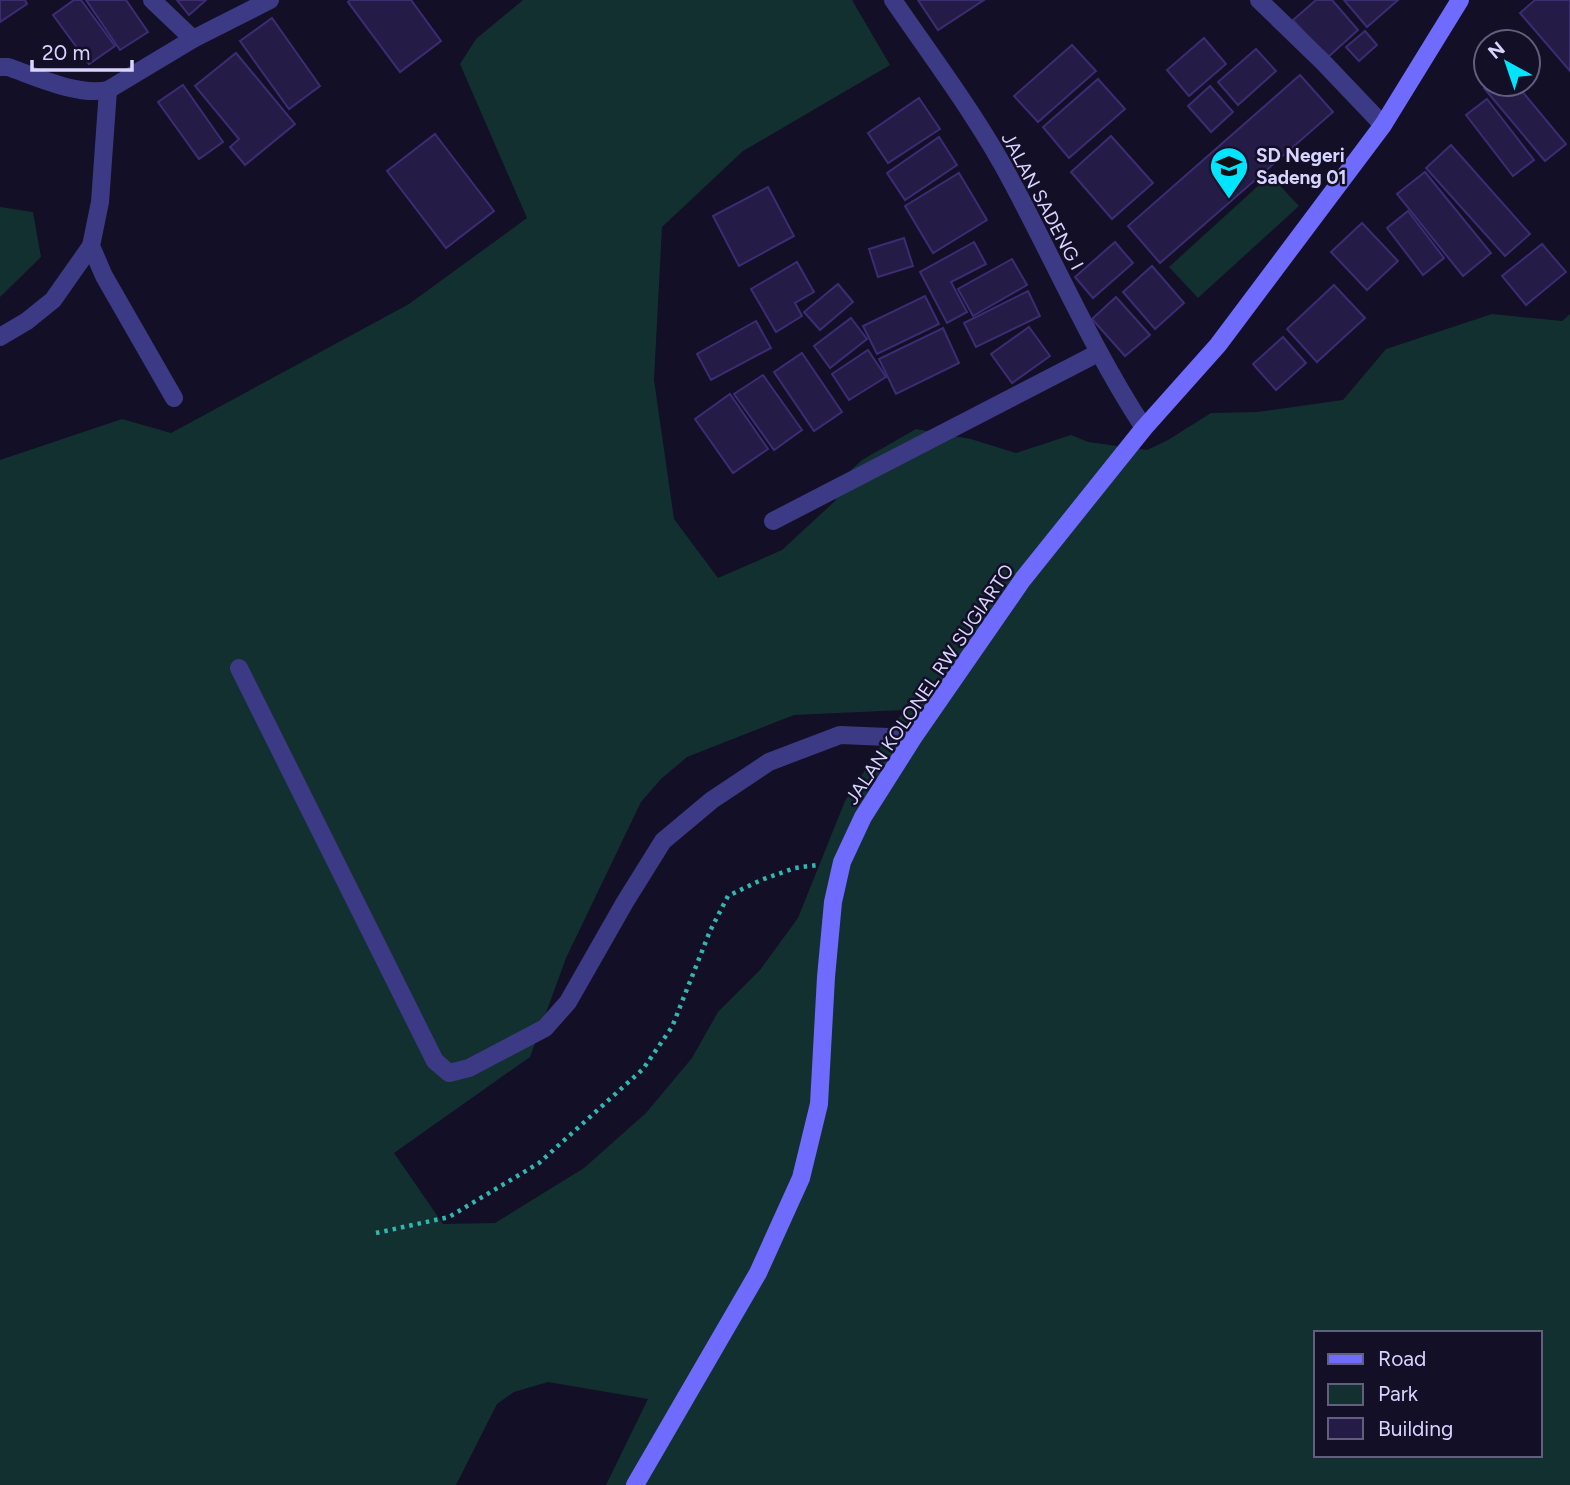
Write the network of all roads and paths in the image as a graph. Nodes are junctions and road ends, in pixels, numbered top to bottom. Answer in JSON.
{"nodes":[{"id":1,"x":152,"y":0,"type":"edge"},
{"id":2,"x":270,"y":0,"type":"edge"},
{"id":3,"x":893,"y":0,"type":"edge"},
{"id":4,"x":1259,"y":0,"type":"edge"},
{"id":5,"x":1460,"y":0,"type":"edge"},
{"id":6,"x":193,"y":39,"type":"junction"},
{"id":7,"x":0,"y":67,"type":"edge"},
{"id":8,"x":108,"y":90,"type":"junction"},
{"id":9,"x":1383,"y":125,"type":"junction"},
{"id":10,"x":91,"y":246,"type":"junction"},
{"id":11,"x":0,"y":337,"type":"edge"},
{"id":12,"x":1098,"y":353,"type":"junction"},
{"id":13,"x":174,"y":398,"type":"dead end"},
{"id":14,"x":1144,"y":428,"type":"junction"},
{"id":15,"x":773,"y":521,"type":"dead end"},
{"id":16,"x":239,"y":668,"type":"dead end"},
{"id":17,"x":913,"y":738,"type":"junction"},
{"id":18,"x":842,"y":862,"type":"junction"},
{"id":19,"x":376,"y":1233,"type":"dead end"},
{"id":20,"x":635,"y":1485,"type":"edge"}],
"edges":[{"from":1,"to":6,"type":"street"},
{"from":2,"to":6,"type":"street"},
{"from":3,"to":12,"type":"street","name":"JALAN SADENG I"},
{"from":4,"to":9,"type":"street"},
{"from":5,"to":9,"type":"main road","name":"JALAN KOLONEL RW SUGIARTO"},
{"from":6,"to":8,"type":"street"},
{"from":7,"to":8,"type":"street"},
{"from":8,"to":10,"type":"street"},
{"from":9,"to":14,"type":"main road","name":"JALAN KOLONEL RW SUGIARTO"},
{"from":10,"to":11,"type":"street"},
{"from":10,"to":13,"type":"street"},
{"from":12,"to":14,"type":"street","name":"JALAN SADENG I"},
{"from":12,"to":15,"type":"street"},
{"from":14,"to":17,"type":"main road","name":"JALAN KOLONEL RW SUGIARTO"},
{"from":16,"to":17,"type":"street"},
{"from":17,"to":18,"type":"main road","name":"JALAN KOLONEL RW SUGIARTO"},
{"from":18,"to":19,"type":"path"},
{"from":18,"to":20,"type":"main road","name":"JALAN KOLONEL RW SUGIARTO"}]}
